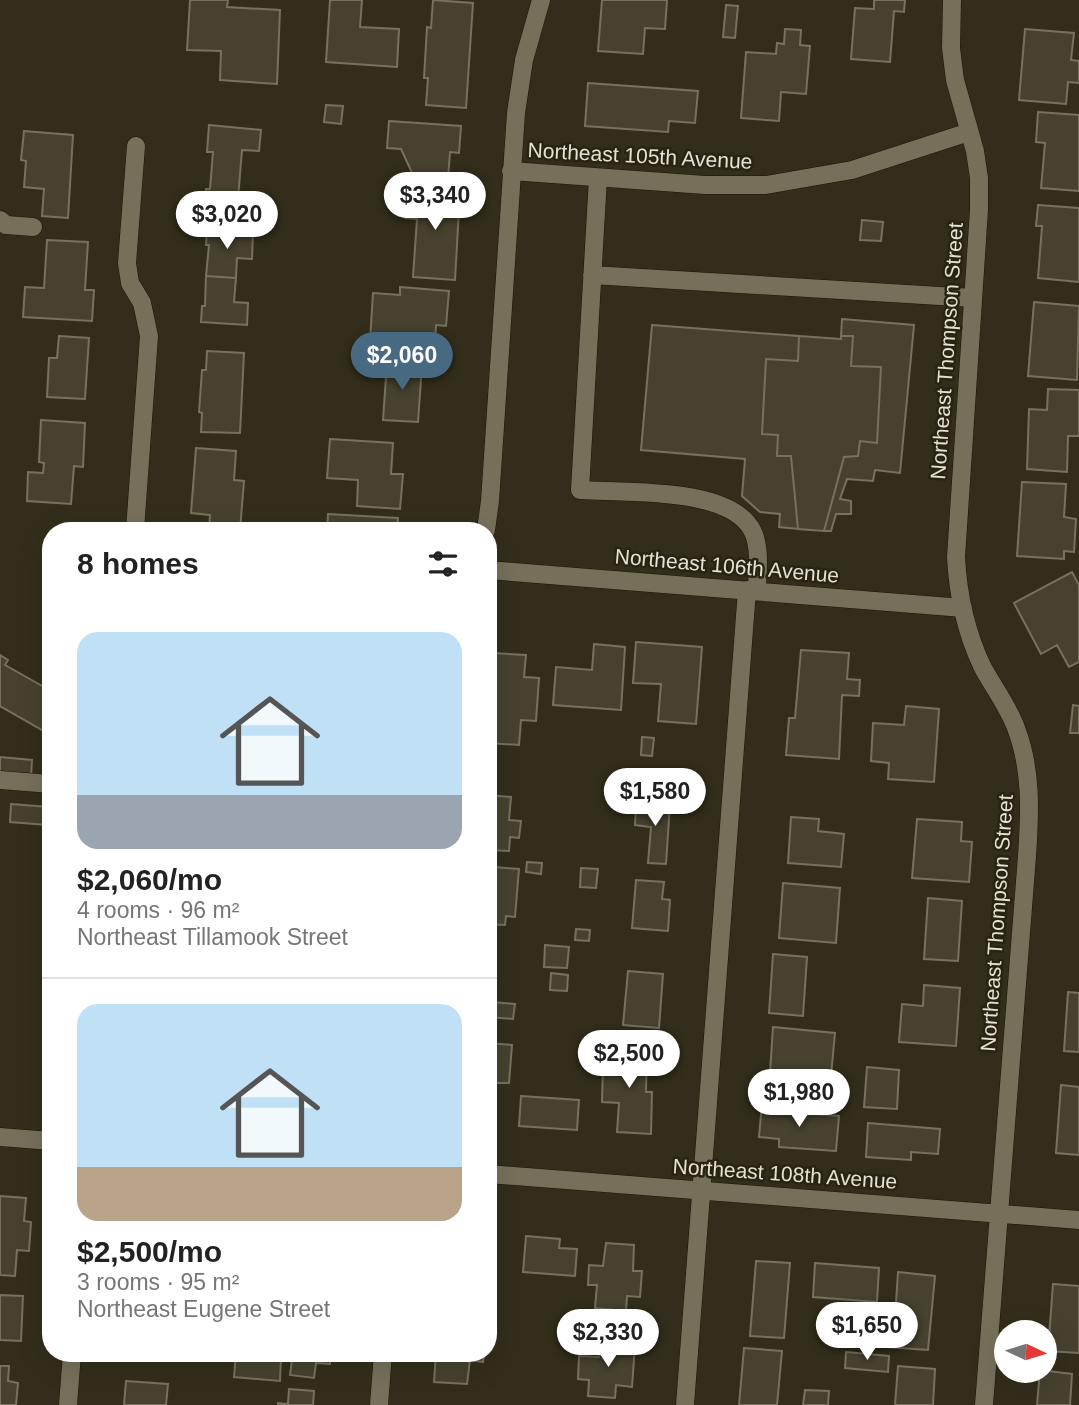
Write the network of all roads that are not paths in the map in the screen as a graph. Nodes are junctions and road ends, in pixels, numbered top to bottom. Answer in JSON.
{"nodes":[{"id":1,"x":541,"y":0,"type":"edge"},
{"id":2,"x":951,"y":0,"type":"edge"},
{"id":3,"x":970,"y":132,"type":"junction"},
{"id":4,"x":136,"y":146,"type":"dead end"},
{"id":5,"x":511,"y":171,"type":"junction"},
{"id":6,"x":598,"y":178,"type":"junction"},
{"id":7,"x":0,"y":220,"type":"edge"},
{"id":8,"x":33,"y":227,"type":"dead end"},
{"id":9,"x":592,"y":275,"type":"junction"},
{"id":10,"x":973,"y":299,"type":"junction"},
{"id":11,"x":136,"y":522,"type":"edge"},
{"id":12,"x":487,"y":522,"type":"edge"},
{"id":13,"x":497,"y":571,"type":"edge"},
{"id":14,"x":752,"y":591,"type":"junction"},
{"id":15,"x":963,"y":608,"type":"junction"},
{"id":16,"x":0,"y":780,"type":"edge"},
{"id":17,"x":42,"y":783,"type":"edge"},
{"id":18,"x":0,"y":1137,"type":"edge"},
{"id":19,"x":42,"y":1140,"type":"edge"},
{"id":20,"x":497,"y":1175,"type":"edge"},
{"id":21,"x":701,"y":1191,"type":"junction"},
{"id":22,"x":999,"y":1213,"type":"junction"},
{"id":23,"x":1079,"y":1220,"type":"edge"},
{"id":24,"x":71,"y":1362,"type":"edge"},
{"id":25,"x":382,"y":1362,"type":"edge"},
{"id":26,"x":68,"y":1405,"type":"edge"},
{"id":27,"x":379,"y":1405,"type":"edge"},
{"id":28,"x":685,"y":1405,"type":"edge"},
{"id":29,"x":984,"y":1405,"type":"edge"}],
"edges":[{"from":1,"to":5,"type":"street"},
{"from":2,"to":3,"type":"street","name":"Northeast Thompson Street"},
{"from":3,"to":6,"type":"street","name":"Northeast 105th Avenue"},
{"from":3,"to":10,"type":"street","name":"Northeast Thompson Street"},
{"from":4,"to":11,"type":"street"},
{"from":5,"to":6,"type":"street","name":"Northeast 105th Avenue"},
{"from":5,"to":12,"type":"street"},
{"from":6,"to":9,"type":"street"},
{"from":7,"to":8,"type":"street"},
{"from":9,"to":10,"type":"street"},
{"from":9,"to":14,"type":"street"},
{"from":10,"to":15,"type":"street","name":"Northeast Thompson Street"},
{"from":13,"to":14,"type":"street","name":"Northeast 106th Avenue"},
{"from":14,"to":15,"type":"street","name":"Northeast 106th Avenue"},
{"from":14,"to":21,"type":"street"},
{"from":15,"to":22,"type":"street","name":"Northeast Thompson Street"},
{"from":16,"to":17,"type":"street"},
{"from":18,"to":19,"type":"street"},
{"from":20,"to":21,"type":"street","name":"Northeast 108th Avenue"},
{"from":21,"to":22,"type":"street","name":"Northeast 108th Avenue"},
{"from":21,"to":28,"type":"street"},
{"from":22,"to":23,"type":"street","name":"Northeast 108th Avenue"},
{"from":22,"to":29,"type":"street","name":"Northeast Thompson Street"},
{"from":24,"to":26,"type":"street"},
{"from":25,"to":27,"type":"street"}]}
